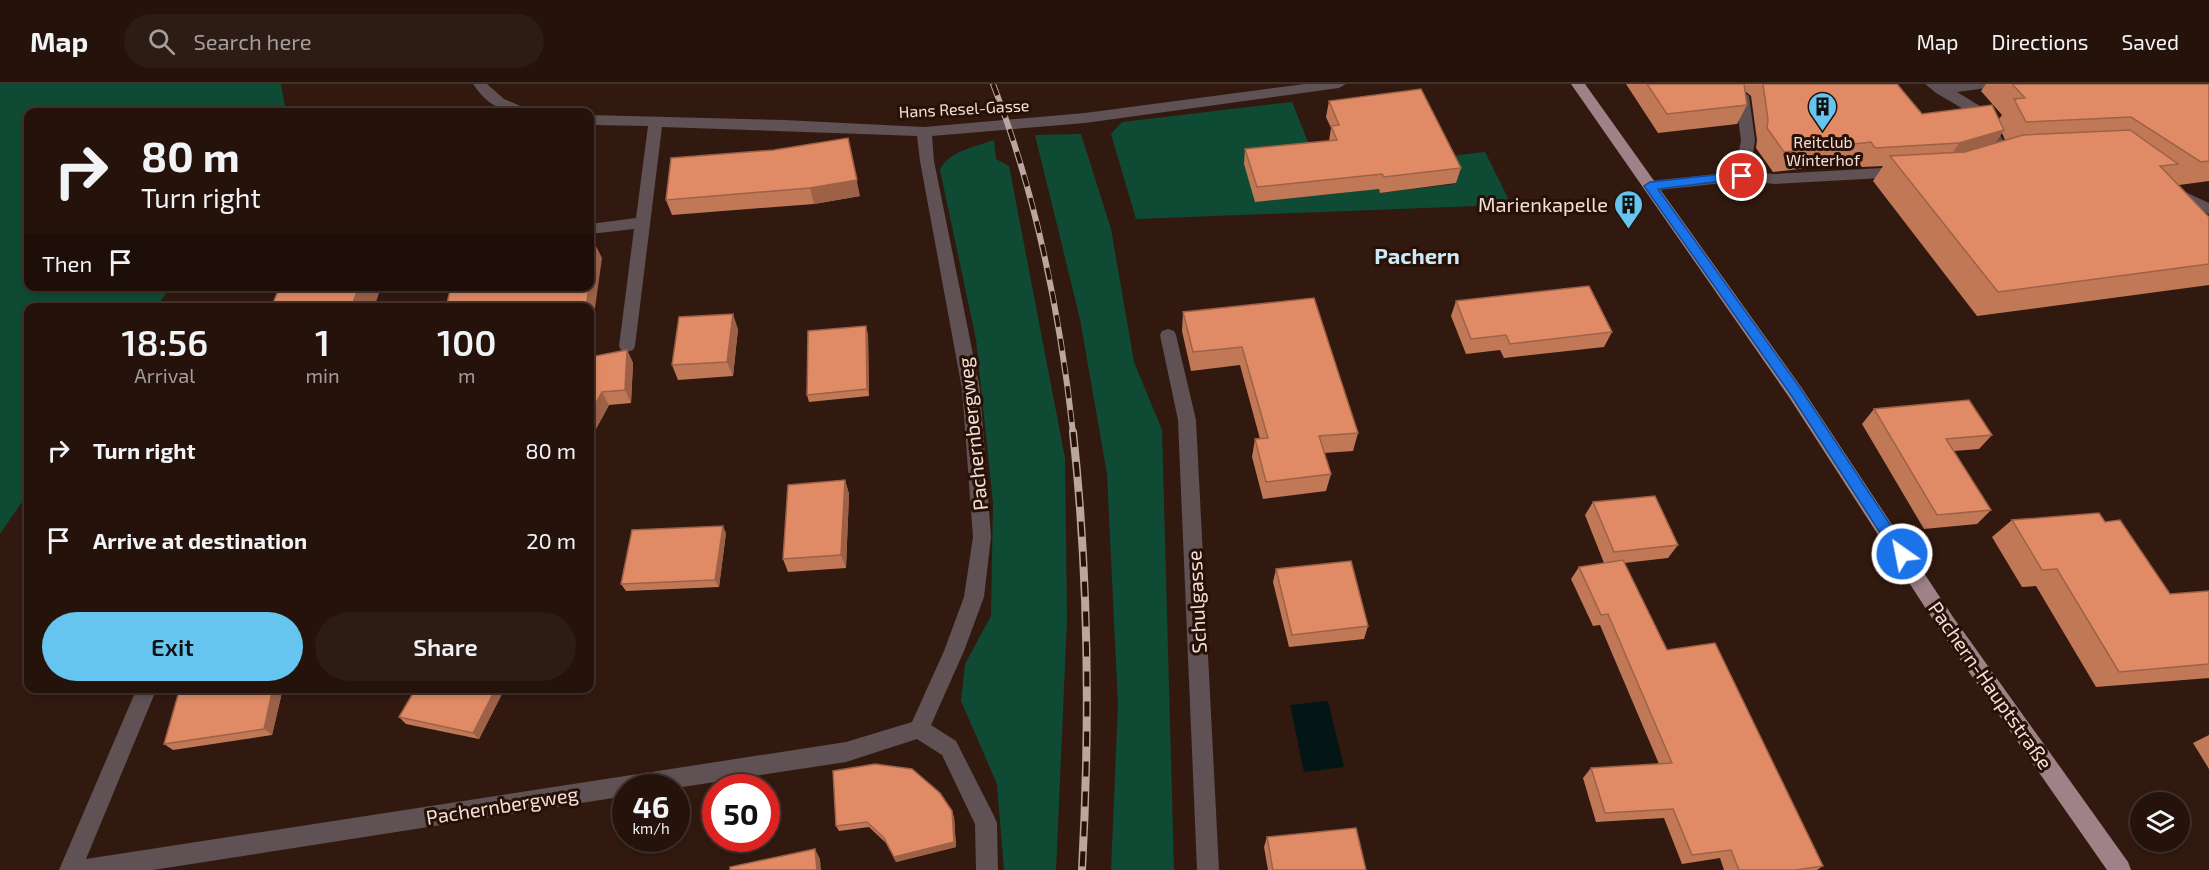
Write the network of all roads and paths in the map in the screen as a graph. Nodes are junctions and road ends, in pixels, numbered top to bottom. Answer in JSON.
{"nodes":[{"id":1,"x":480,"y":84,"type":"edge"},
{"id":2,"x":1339,"y":84,"type":"edge"},
{"id":3,"x":1578,"y":84,"type":"edge"},
{"id":4,"x":1986,"y":84,"type":"edge"},
{"id":5,"x":1936,"y":87,"type":"edge"},
{"id":6,"x":1742,"y":96,"type":"edge"},
{"id":7,"x":504,"y":108,"type":"edge"},
{"id":8,"x":594,"y":120,"type":"edge"},
{"id":9,"x":656,"y":122,"type":"junction"},
{"id":10,"x":924,"y":132,"type":"junction"},
{"id":11,"x":1980,"y":160,"type":"edge"},
{"id":12,"x":1913,"y":172,"type":"edge"},
{"id":13,"x":1742,"y":176,"type":"junction"},
{"id":14,"x":2155,"y":179,"type":"edge"},
{"id":15,"x":1650,"y":186,"type":"junction"},
{"id":16,"x":2209,"y":209,"type":"edge"},
{"id":17,"x":643,"y":223,"type":"junction"},
{"id":18,"x":594,"y":229,"type":"edge"},
{"id":19,"x":1168,"y":335,"type":"dead end"},
{"id":20,"x":627,"y":346,"type":"dead end"},
{"id":21,"x":145,"y":693,"type":"edge"},
{"id":22,"x":919,"y":729,"type":"junction"},
{"id":23,"x":70,"y":870,"type":"edge"},
{"id":24,"x":83,"y":870,"type":"edge"},
{"id":25,"x":987,"y":870,"type":"edge"},
{"id":26,"x":1208,"y":870,"type":"edge"},
{"id":27,"x":2120,"y":870,"type":"edge"}],
"edges":[{"from":1,"to":7,"type":"street"},
{"from":2,"to":10,"type":"street","name":"Hans Resel-Gasse"},
{"from":3,"to":15,"type":"main road","name":"Pachern-Hauptstraße"},
{"from":4,"to":5,"type":"street"},
{"from":5,"to":11,"type":"street"},
{"from":6,"to":13,"type":"street"},
{"from":8,"to":9,"type":"street","name":"Hans Resel-Gasse"},
{"from":9,"to":10,"type":"street","name":"Hans Resel-Gasse"},
{"from":9,"to":17,"type":"street"},
{"from":10,"to":22,"type":"street","name":"Pachernbergweg"},
{"from":12,"to":13,"type":"street"},
{"from":13,"to":15,"type":"street"},
{"from":14,"to":16,"type":"street"},
{"from":15,"to":27,"type":"main road","name":"Pachern-Hauptstraße"},
{"from":17,"to":18,"type":"street"},
{"from":17,"to":20,"type":"street"},
{"from":19,"to":26,"type":"street","name":"Schulgasse"},
{"from":21,"to":23,"type":"street"},
{"from":22,"to":24,"type":"street","name":"Pachernbergweg"},
{"from":22,"to":25,"type":"street"}]}
